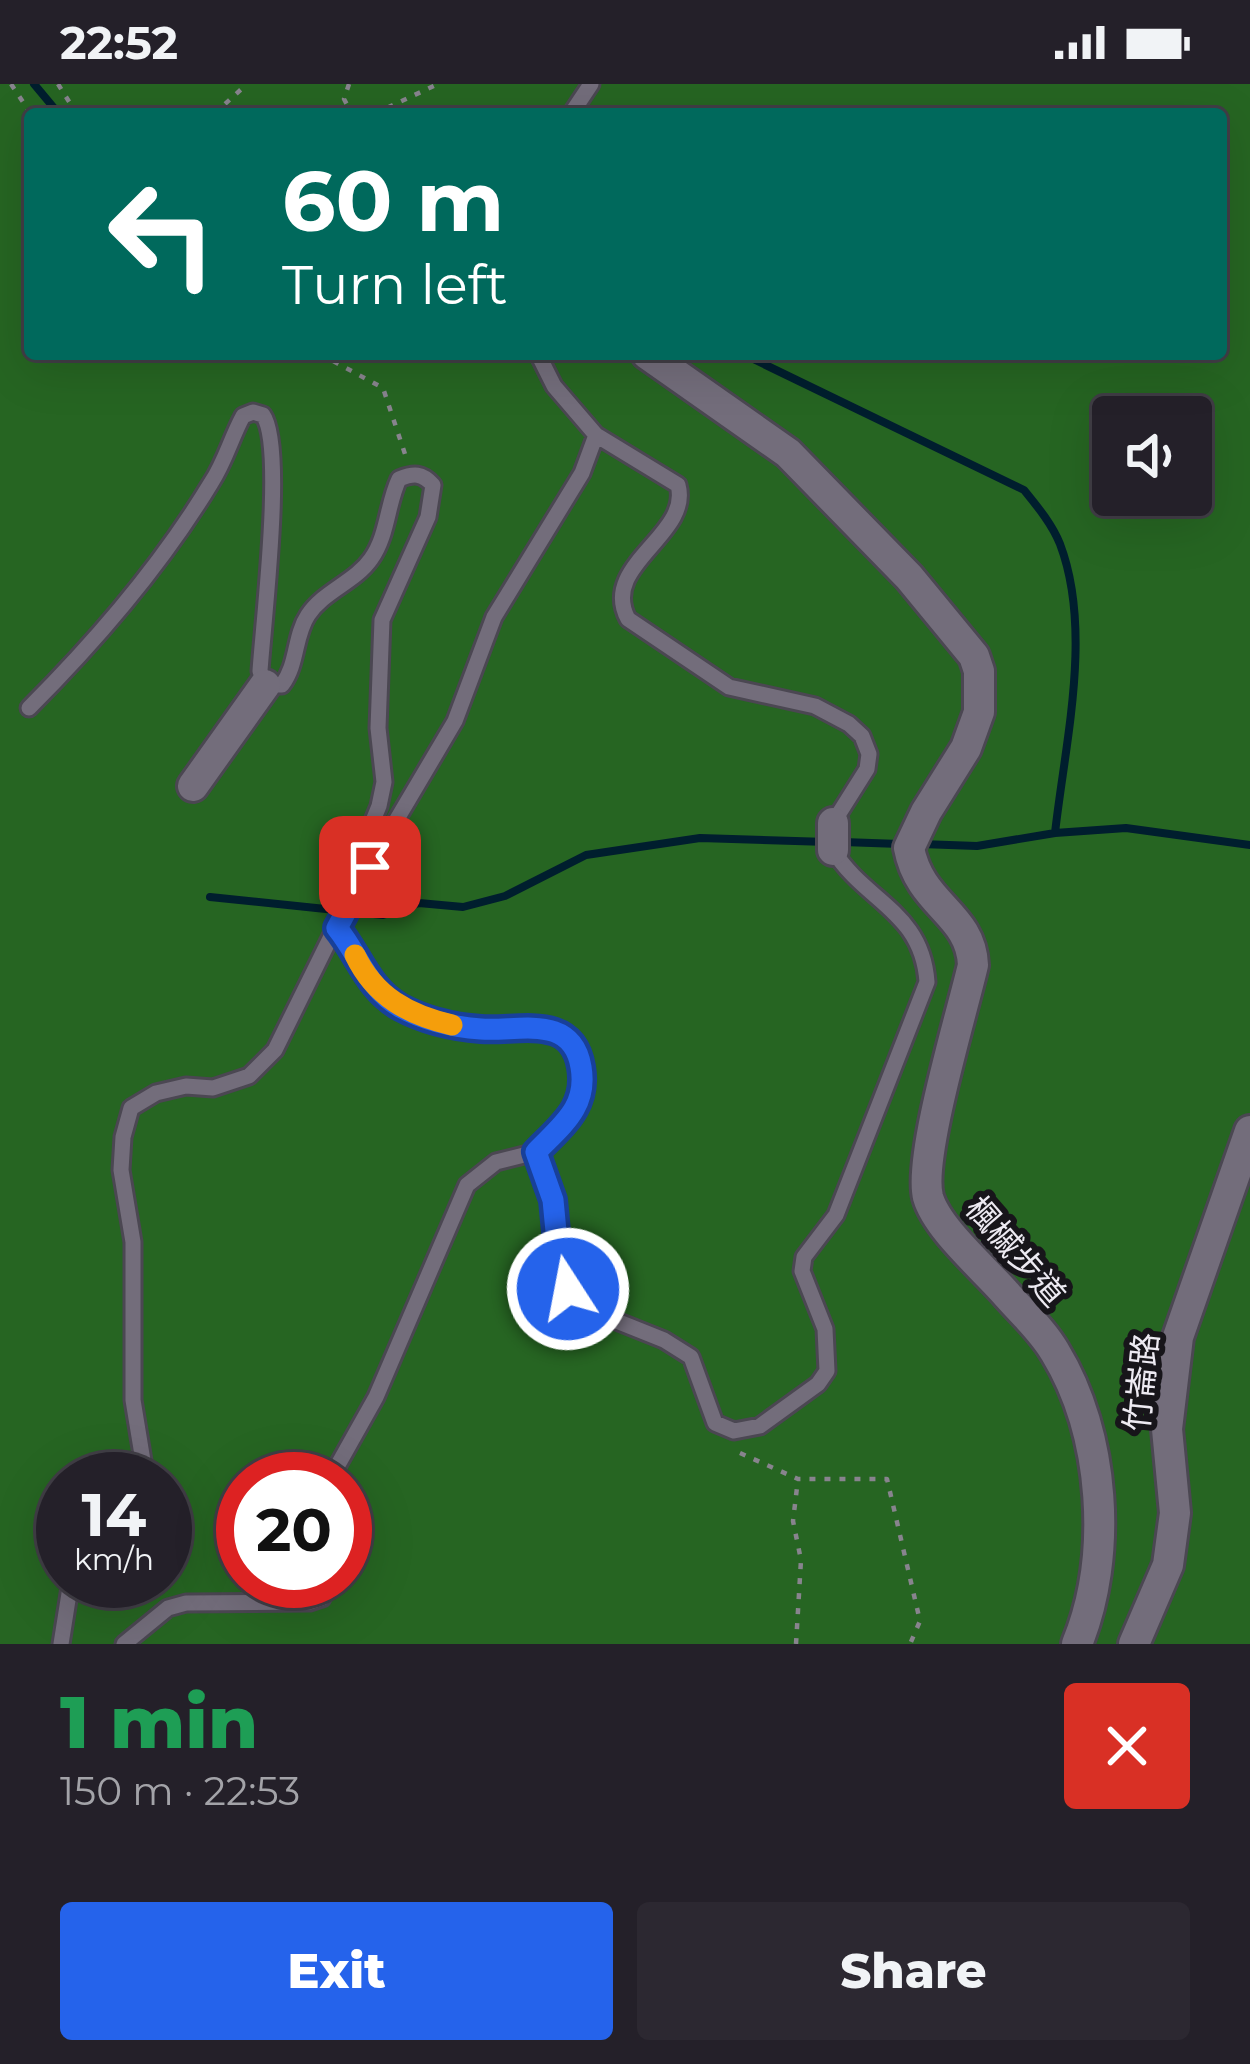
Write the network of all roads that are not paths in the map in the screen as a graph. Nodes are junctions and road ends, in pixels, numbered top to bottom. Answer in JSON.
{"nodes":[{"id":1,"x":541,"y":360,"type":"edge"},
{"id":2,"x":655,"y":360,"type":"edge"},
{"id":3,"x":596,"y":435,"type":"junction"},
{"id":4,"x":265,"y":686,"type":"junction"},
{"id":5,"x":29,"y":708,"type":"dead end"},
{"id":6,"x":194,"y":786,"type":"dead end"},
{"id":7,"x":348,"y":902,"type":"junction"},
{"id":8,"x":337,"y":928,"type":"junction"},
{"id":9,"x":1250,"y":1130,"type":"edge"},
{"id":10,"x":536,"y":1152,"type":"junction"},
{"id":11,"x":142,"y":1452,"type":"edge"},
{"id":12,"x":345,"y":1452,"type":"edge"},
{"id":13,"x":216,"y":1600,"type":"edge"},
{"id":14,"x":67,"y":1608,"type":"edge"},
{"id":15,"x":61,"y":1644,"type":"edge"},
{"id":16,"x":124,"y":1644,"type":"edge"},
{"id":17,"x":1077,"y":1644,"type":"edge"},
{"id":18,"x":1133,"y":1644,"type":"edge"}],
"edges":[{"from":1,"to":3,"type":"lane"},
{"from":2,"to":17,"type":"street","name":"楓槭步道"},
{"from":3,"to":7,"type":"lane"},
{"from":3,"to":10,"type":"lane"},
{"from":4,"to":5,"type":"lane"},
{"from":4,"to":6,"type":"street"},
{"from":4,"to":7,"type":"lane"},
{"from":7,"to":8,"type":"lane"},
{"from":8,"to":10,"type":"lane"},
{"from":8,"to":11,"type":"lane"},
{"from":9,"to":18,"type":"street","name":"竹崙路"},
{"from":10,"to":12,"type":"lane"},
{"from":13,"to":16,"type":"lane"},
{"from":14,"to":15,"type":"lane"}]}
